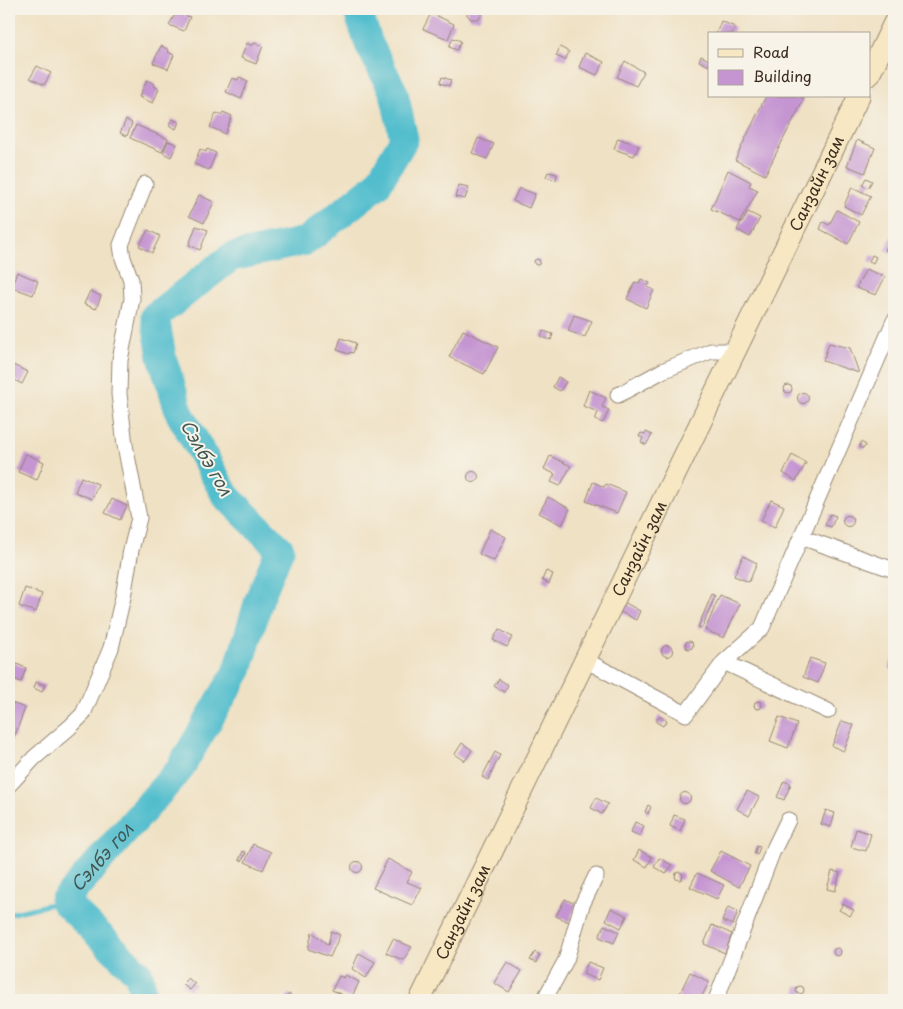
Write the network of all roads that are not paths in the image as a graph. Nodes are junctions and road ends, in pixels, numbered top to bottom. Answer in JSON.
{"nodes":[{"id":1,"x":894,"y":23,"type":"edge"},
{"id":2,"x":870,"y":73,"type":"edge"},
{"id":3,"x":858,"y":98,"type":"edge"},
{"id":4,"x":145,"y":184,"type":"dead end"},
{"id":5,"x":894,"y":321,"type":"edge"},
{"id":6,"x":735,"y":351,"type":"junction"},
{"id":7,"x":618,"y":395,"type":"dead end"},
{"id":8,"x":801,"y":537,"type":"junction"},
{"id":9,"x":894,"y":570,"type":"edge"},
{"id":10,"x":585,"y":660,"type":"junction"},
{"id":11,"x":724,"y":662,"type":"junction"},
{"id":12,"x":828,"y":711,"type":"dead end"},
{"id":13,"x":9,"y":785,"type":"edge"},
{"id":14,"x":788,"y":820,"type":"dead end"},
{"id":15,"x":596,"y":876,"type":"dead end"},
{"id":16,"x":420,"y":1000,"type":"edge"},
{"id":17,"x":544,"y":1000,"type":"edge"},
{"id":18,"x":716,"y":1000,"type":"edge"}],
"edges":[{"from":1,"to":2,"type":"main road"},
{"from":3,"to":6,"type":"main road","name":"Санзайн зам"},
{"from":4,"to":13,"type":"street"},
{"from":5,"to":8,"type":"street"},
{"from":6,"to":7,"type":"street"},
{"from":6,"to":10,"type":"main road","name":"Санзайн зам"},
{"from":8,"to":9,"type":"street"},
{"from":8,"to":11,"type":"street"},
{"from":10,"to":11,"type":"street"},
{"from":10,"to":16,"type":"main road","name":"Санзайн зам"},
{"from":11,"to":12,"type":"street"},
{"from":14,"to":18,"type":"street"},
{"from":15,"to":17,"type":"street"}]}
